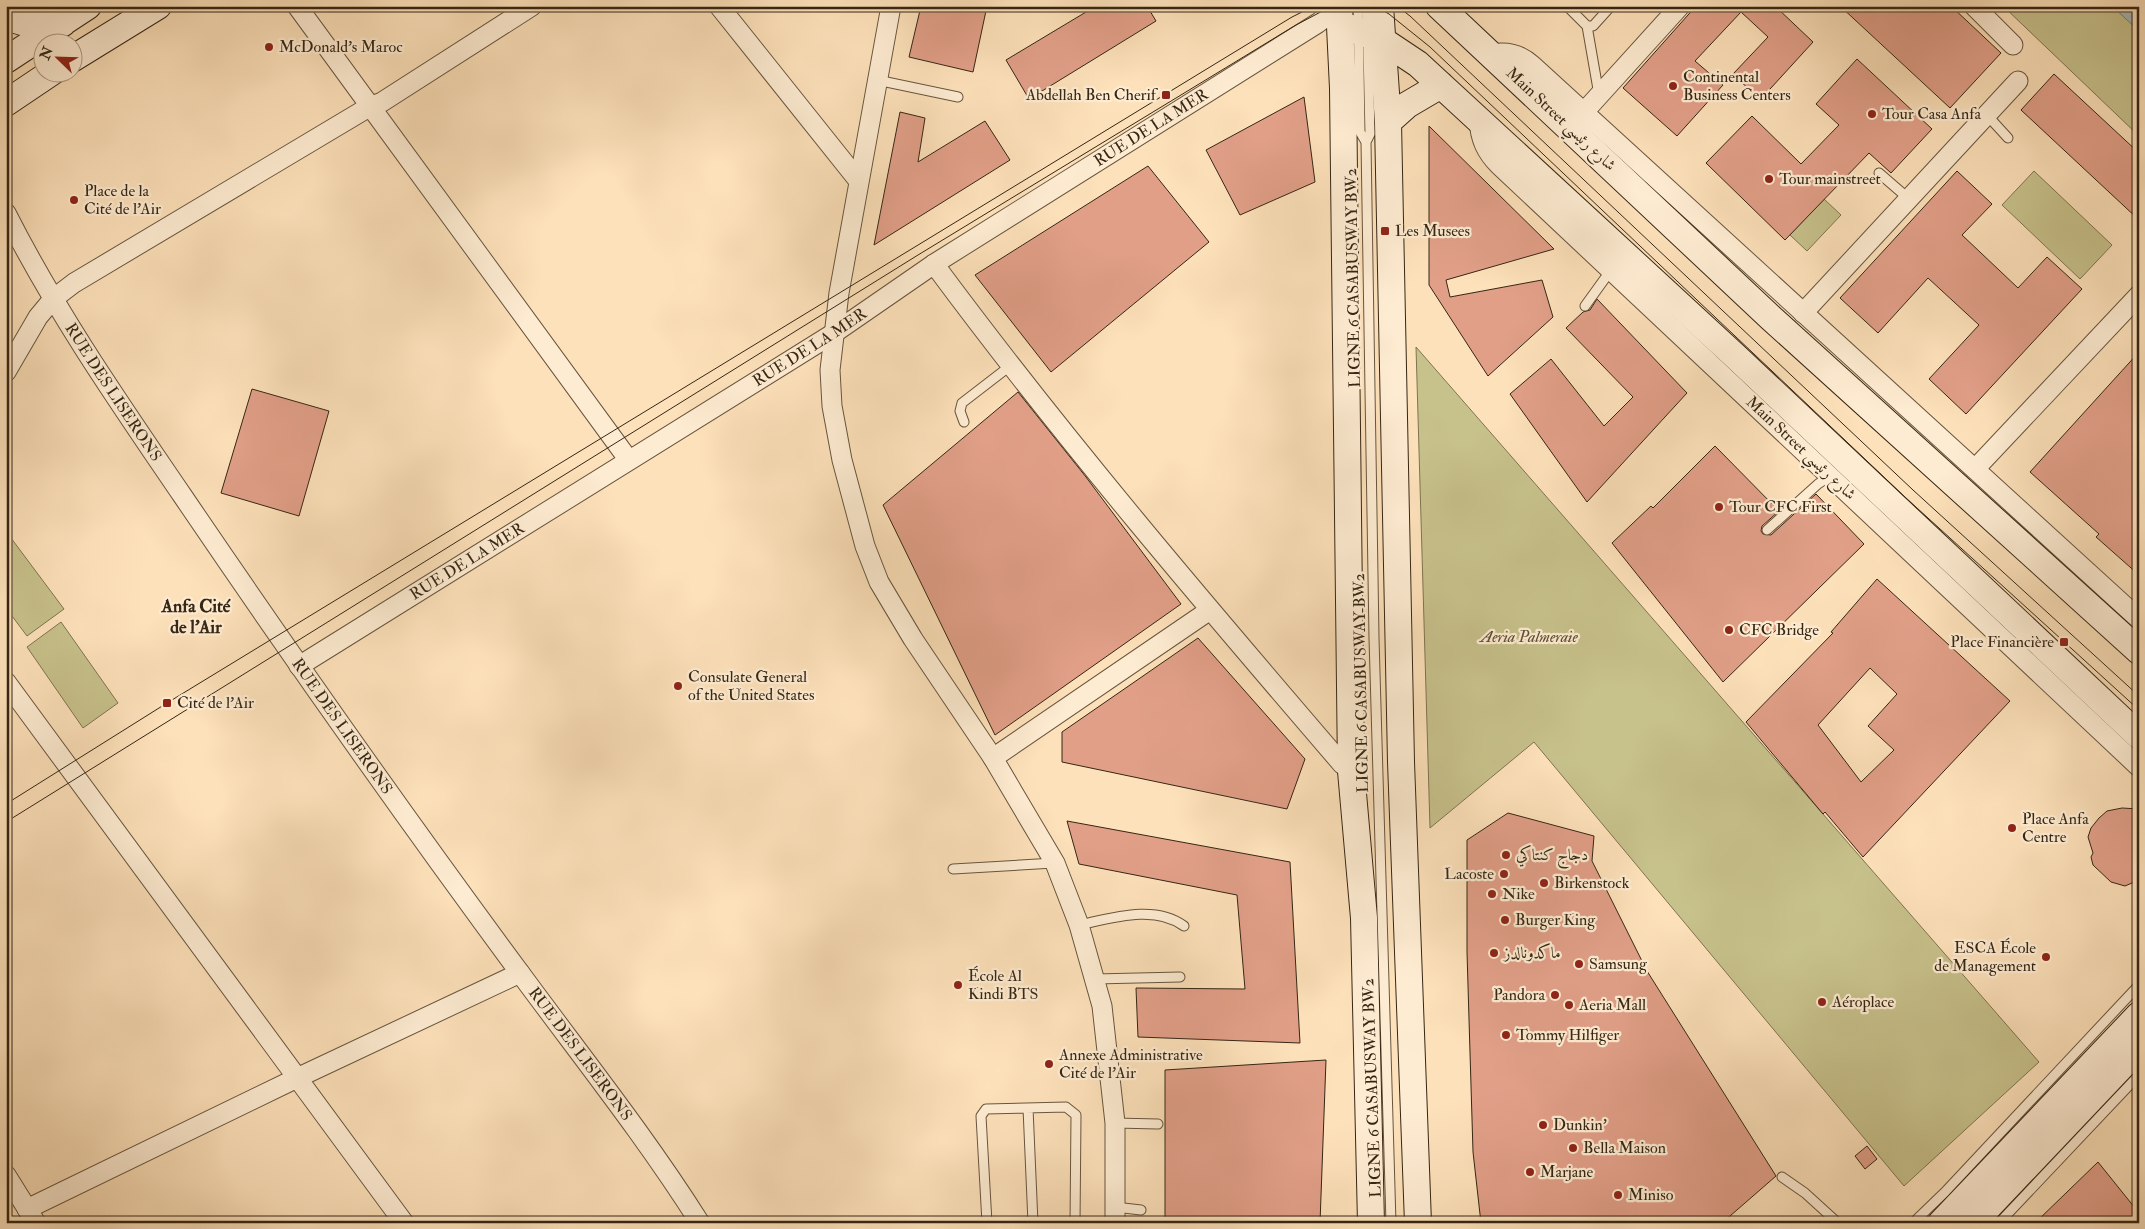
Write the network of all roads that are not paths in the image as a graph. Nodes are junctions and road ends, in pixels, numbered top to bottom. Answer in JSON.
{"nodes":[{"id":1,"x":88,"y":6,"type":"edge"},
{"id":2,"x":158,"y":6,"type":"edge"},
{"id":3,"x":297,"y":6,"type":"edge"},
{"id":4,"x":532,"y":6,"type":"edge"},
{"id":5,"x":719,"y":6,"type":"edge"},
{"id":6,"x":891,"y":6,"type":"edge"},
{"id":7,"x":1367,"y":6,"type":"edge"},
{"id":8,"x":1380,"y":6,"type":"edge"},
{"id":9,"x":1440,"y":6,"type":"edge"},
{"id":10,"x":1567,"y":6,"type":"edge"},
{"id":11,"x":1611,"y":6,"type":"edge"},
{"id":12,"x":1680,"y":6,"type":"edge"},
{"id":13,"x":1974,"y":6,"type":"edge"},
{"id":14,"x":6,"y":17,"type":"edge"},
{"id":15,"x":1349,"y":20,"type":"edge"},
{"id":16,"x":63,"y":23,"type":"junction"},
{"id":17,"x":1587,"y":26,"type":"junction"},
{"id":18,"x":2013,"y":44,"type":"dead end"},
{"id":19,"x":82,"y":53,"type":"edge"},
{"id":20,"x":1492,"y":54,"type":"junction"},
{"id":21,"x":6,"y":60,"type":"edge"},
{"id":22,"x":877,"y":80,"type":"junction"},
{"id":23,"x":2018,"y":81,"type":"dead end"},
{"id":24,"x":37,"y":82,"type":"edge"},
{"id":25,"x":1441,"y":85,"type":"junction"},
{"id":26,"x":1599,"y":96,"type":"junction"},
{"id":27,"x":958,"y":97,"type":"dead end"},
{"id":28,"x":6,"y":103,"type":"edge"},
{"id":29,"x":369,"y":107,"type":"junction"},
{"id":30,"x":1584,"y":112,"type":"junction"},
{"id":31,"x":1986,"y":115,"type":"junction"},
{"id":32,"x":1479,"y":120,"type":"junction"},
{"id":33,"x":1388,"y":122,"type":"junction"},
{"id":34,"x":2008,"y":138,"type":"dead end"},
{"id":35,"x":1879,"y":173,"type":"dead end"},
{"id":36,"x":858,"y":180,"type":"junction"},
{"id":37,"x":1909,"y":199,"type":"junction"},
{"id":38,"x":6,"y":213,"type":"edge"},
{"id":39,"x":934,"y":264,"type":"junction"},
{"id":40,"x":1611,"y":270,"type":"junction"},
{"id":41,"x":2139,"y":295,"type":"edge"},
{"id":42,"x":53,"y":299,"type":"junction"},
{"id":43,"x":1585,"y":306,"type":"dead end"},
{"id":44,"x":1803,"y":313,"type":"junction"},
{"id":45,"x":834,"y":333,"type":"junction"},
{"id":46,"x":1010,"y":366,"type":"junction"},
{"id":47,"x":6,"y":372,"type":"edge"},
{"id":48,"x":964,"y":422,"type":"dead end"},
{"id":49,"x":628,"y":459,"type":"junction"},
{"id":50,"x":1975,"y":469,"type":"junction"},
{"id":51,"x":1830,"y":476,"type":"junction"},
{"id":52,"x":1767,"y":530,"type":"dead end"},
{"id":53,"x":1210,"y":610,"type":"junction"},
{"id":54,"x":2139,"y":619,"type":"edge"},
{"id":55,"x":2139,"y":652,"type":"edge"},
{"id":56,"x":299,"y":666,"type":"junction"},
{"id":57,"x":6,"y":682,"type":"edge"},
{"id":58,"x":2139,"y":736,"type":"edge"},
{"id":59,"x":993,"y":758,"type":"junction"},
{"id":60,"x":2139,"y":767,"type":"edge"},
{"id":61,"x":1351,"y":771,"type":"junction"},
{"id":62,"x":1054,"y":863,"type":"junction"},
{"id":63,"x":953,"y":869,"type":"dead end"},
{"id":64,"x":1079,"y":925,"type":"junction"},
{"id":65,"x":1184,"y":926,"type":"dead end"},
{"id":66,"x":520,"y":973,"type":"junction"},
{"id":67,"x":1180,"y":977,"type":"dead end"},
{"id":68,"x":1095,"y":979,"type":"junction"},
{"id":69,"x":2139,"y":985,"type":"edge"},
{"id":70,"x":2139,"y":1015,"type":"edge"},
{"id":71,"x":2139,"y":1048,"type":"edge"},
{"id":72,"x":2139,"y":1075,"type":"edge"},
{"id":73,"x":297,"y":1078,"type":"junction"},
{"id":74,"x":1028,"y":1108,"type":"junction"},
{"id":75,"x":1115,"y":1124,"type":"junction"},
{"id":76,"x":1158,"y":1124,"type":"dead end"},
{"id":77,"x":6,"y":1175,"type":"edge"},
{"id":78,"x":1782,"y":1177,"type":"dead end"},
{"id":79,"x":1142,"y":1210,"type":"dead end"},
{"id":80,"x":1115,"y":1215,"type":"edge"},
{"id":81,"x":31,"y":1216,"type":"edge"},
{"id":82,"x":404,"y":1223,"type":"edge"},
{"id":83,"x":700,"y":1223,"type":"edge"},
{"id":84,"x":987,"y":1223,"type":"edge"},
{"id":85,"x":1033,"y":1223,"type":"edge"},
{"id":86,"x":1075,"y":1223,"type":"edge"},
{"id":87,"x":1371,"y":1223,"type":"edge"},
{"id":88,"x":1391,"y":1223,"type":"edge"},
{"id":89,"x":1418,"y":1223,"type":"edge"},
{"id":90,"x":1838,"y":1223,"type":"edge"},
{"id":91,"x":1913,"y":1223,"type":"edge"},
{"id":92,"x":1941,"y":1223,"type":"edge"},
{"id":93,"x":1972,"y":1223,"type":"edge"},
{"id":94,"x":1999,"y":1223,"type":"edge"}],
"edges":[{"from":1,"to":16,"type":"main road"},
{"from":2,"to":19,"type":"main road"},
{"from":3,"to":29,"type":"street"},
{"from":4,"to":29,"type":"street"},
{"from":5,"to":36,"type":"street"},
{"from":6,"to":22,"type":"street"},
{"from":7,"to":15,"type":"lane","name":"LIGNE 6 CASABUSWAY BW2"},
{"from":8,"to":15,"type":"main road"},
{"from":9,"to":20,"type":"main road","name":"Main Street شارع رئيسي"},
{"from":10,"to":17,"type":"lane"},
{"from":11,"to":17,"type":"lane"},
{"from":12,"to":26,"type":"street"},
{"from":13,"to":18,"type":"street"},
{"from":14,"to":16,"type":"main road"},
{"from":15,"to":25,"type":"main road","name":"Main Street شارع رئيسي"},
{"from":15,"to":33,"type":"main road"},
{"from":15,"to":39,"type":"street","name":"RUE DE LA MER"},
{"from":15,"to":61,"type":"main road"},
{"from":15,"to":88,"type":"lane","name":"LIGNE 6 CASABUSWAY BW2"},
{"from":16,"to":21,"type":"main road"},
{"from":17,"to":26,"type":"lane"},
{"from":20,"to":30,"type":"street","name":"Main Street شارع رئيسي"},
{"from":20,"to":55,"type":"main road","name":"Main Street شارع رئيسي"},
{"from":22,"to":27,"type":"lane"},
{"from":22,"to":36,"type":"street"},
{"from":23,"to":31,"type":"street"},
{"from":24,"to":28,"type":"main road"},
{"from":25,"to":32,"type":"main road","name":"Main Street شارع رئيسي"},
{"from":25,"to":33,"type":"main road"},
{"from":26,"to":30,"type":"street"},
{"from":29,"to":42,"type":"street"},
{"from":29,"to":49,"type":"street"},
{"from":30,"to":44,"type":"street","name":"Main Street شارع رئيسي"},
{"from":31,"to":34,"type":"lane"},
{"from":31,"to":37,"type":"street"},
{"from":32,"to":40,"type":"street","name":"Main Street شارع رئيسي"},
{"from":32,"to":58,"type":"main road","name":"Main Street شارع رئيسي"},
{"from":33,"to":89,"type":"main road"},
{"from":35,"to":37,"type":"lane"},
{"from":36,"to":45,"type":"street"},
{"from":37,"to":44,"type":"street"},
{"from":38,"to":42,"type":"street","name":"RUE DES LISERONS"},
{"from":39,"to":45,"type":"street","name":"RUE DE LA MER"},
{"from":39,"to":46,"type":"street"},
{"from":40,"to":43,"type":"lane"},
{"from":40,"to":51,"type":"street","name":"Main Street شارع رئيسي"},
{"from":41,"to":50,"type":"street"},
{"from":42,"to":47,"type":"street"},
{"from":42,"to":56,"type":"street","name":"RUE DES LISERONS"},
{"from":44,"to":50,"type":"street","name":"Main Street شارع رئيسي"},
{"from":45,"to":49,"type":"street","name":"RUE DE LA MER"},
{"from":45,"to":59,"type":"street"},
{"from":46,"to":48,"type":"lane"},
{"from":46,"to":53,"type":"street"},
{"from":49,"to":56,"type":"street","name":"RUE DE LA MER"},
{"from":50,"to":54,"type":"street","name":"Main Street شارع رئيسي"},
{"from":51,"to":52,"type":"lane"},
{"from":51,"to":60,"type":"street","name":"Main Street شارع رئيسي"},
{"from":53,"to":59,"type":"street"},
{"from":53,"to":61,"type":"street"},
{"from":56,"to":66,"type":"street","name":"RUE DES LISERONS"},
{"from":57,"to":73,"type":"street"},
{"from":59,"to":62,"type":"street"},
{"from":61,"to":87,"type":"main road"},
{"from":62,"to":63,"type":"lane"},
{"from":62,"to":64,"type":"street"},
{"from":64,"to":65,"type":"lane"},
{"from":64,"to":68,"type":"street"},
{"from":66,"to":73,"type":"street"},
{"from":66,"to":83,"type":"street","name":"RUE DES LISERONS"},
{"from":67,"to":68,"type":"lane"},
{"from":68,"to":75,"type":"street"},
{"from":69,"to":91,"type":"lane"},
{"from":70,"to":92,"type":"main road"},
{"from":71,"to":93,"type":"main road"},
{"from":72,"to":94,"type":"lane"},
{"from":73,"to":81,"type":"street"},
{"from":73,"to":82,"type":"street"},
{"from":74,"to":84,"type":"lane"},
{"from":74,"to":85,"type":"lane"},
{"from":74,"to":86,"type":"lane"},
{"from":75,"to":76,"type":"lane"},
{"from":75,"to":80,"type":"street"},
{"from":77,"to":81,"type":"street"},
{"from":78,"to":90,"type":"lane"},
{"from":79,"to":80,"type":"lane"}]}
